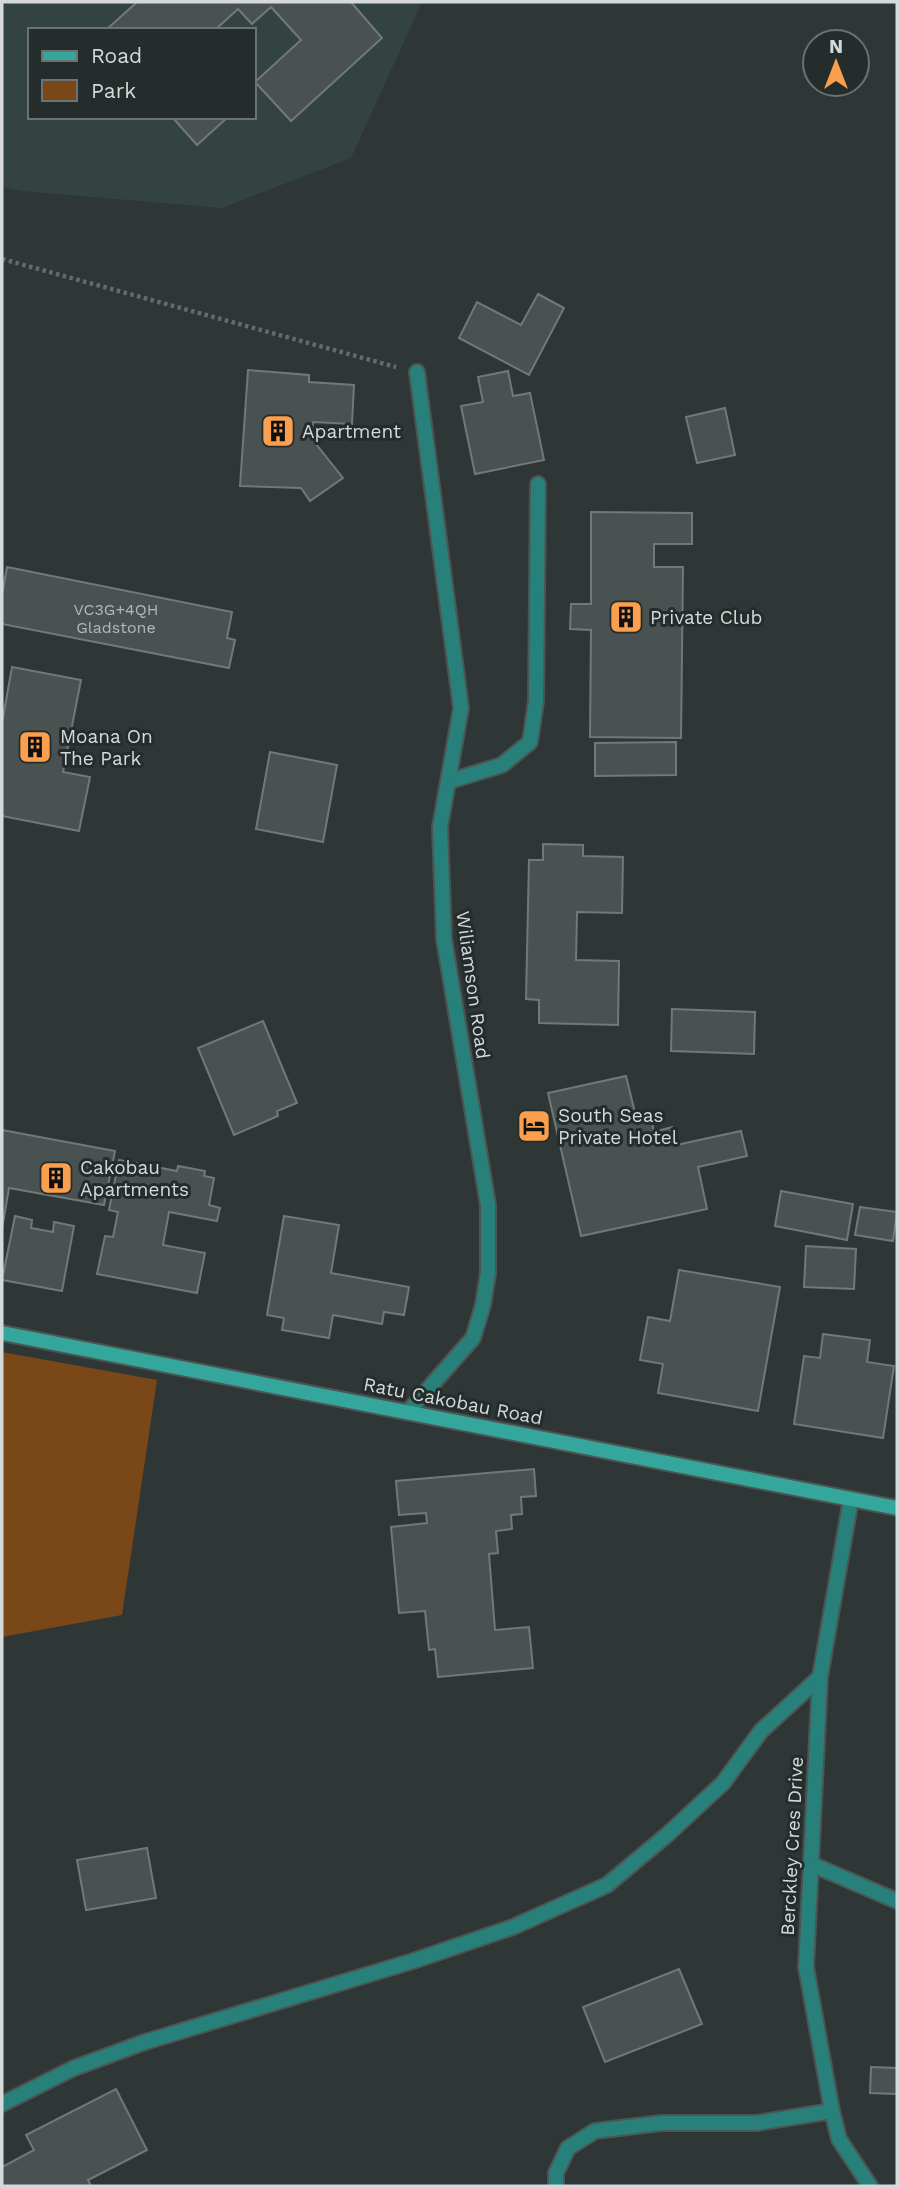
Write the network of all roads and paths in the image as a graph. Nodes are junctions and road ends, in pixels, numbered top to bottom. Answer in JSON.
{"nodes":[{"id":1,"x":2,"y":259,"type":"edge"},
{"id":2,"x":417,"y":372,"type":"joint"},
{"id":3,"x":538,"y":484,"type":"dead end"},
{"id":4,"x":450,"y":781,"type":"junction"},
{"id":5,"x":2,"y":1333,"type":"edge"},
{"id":6,"x":408,"y":1412,"type":"junction"},
{"id":7,"x":851,"y":1499,"type":"junction"},
{"id":8,"x":897,"y":1508,"type":"edge"},
{"id":9,"x":820,"y":1677,"type":"junction"},
{"id":10,"x":811,"y":1864,"type":"junction"},
{"id":11,"x":897,"y":1901,"type":"edge"},
{"id":12,"x":2,"y":2104,"type":"edge"},
{"id":13,"x":832,"y":2111,"type":"junction"},
{"id":14,"x":556,"y":2186,"type":"edge"},
{"id":15,"x":870,"y":2186,"type":"edge"}],
"edges":[{"from":1,"to":2,"type":"path"},
{"from":2,"to":4,"type":"street","name":"Wiliamson Road"},
{"from":3,"to":4,"type":"street"},
{"from":4,"to":6,"type":"street","name":"Wiliamson Road"},
{"from":5,"to":6,"type":"main road","name":"Ratu Cakobau Road"},
{"from":6,"to":7,"type":"main road","name":"Ratu Cakobau Road"},
{"from":7,"to":8,"type":"main road","name":"Ratu Cakobau Road"},
{"from":7,"to":9,"type":"street","name":"Berckley Cres Drive"},
{"from":9,"to":10,"type":"street","name":"Berckley Cres Drive"},
{"from":9,"to":12,"type":"street"},
{"from":10,"to":11,"type":"street"},
{"from":10,"to":13,"type":"street","name":"Berckley Cres Drive"},
{"from":13,"to":14,"type":"street"},
{"from":13,"to":15,"type":"street","name":"Berckley Cres Drive"}]}
